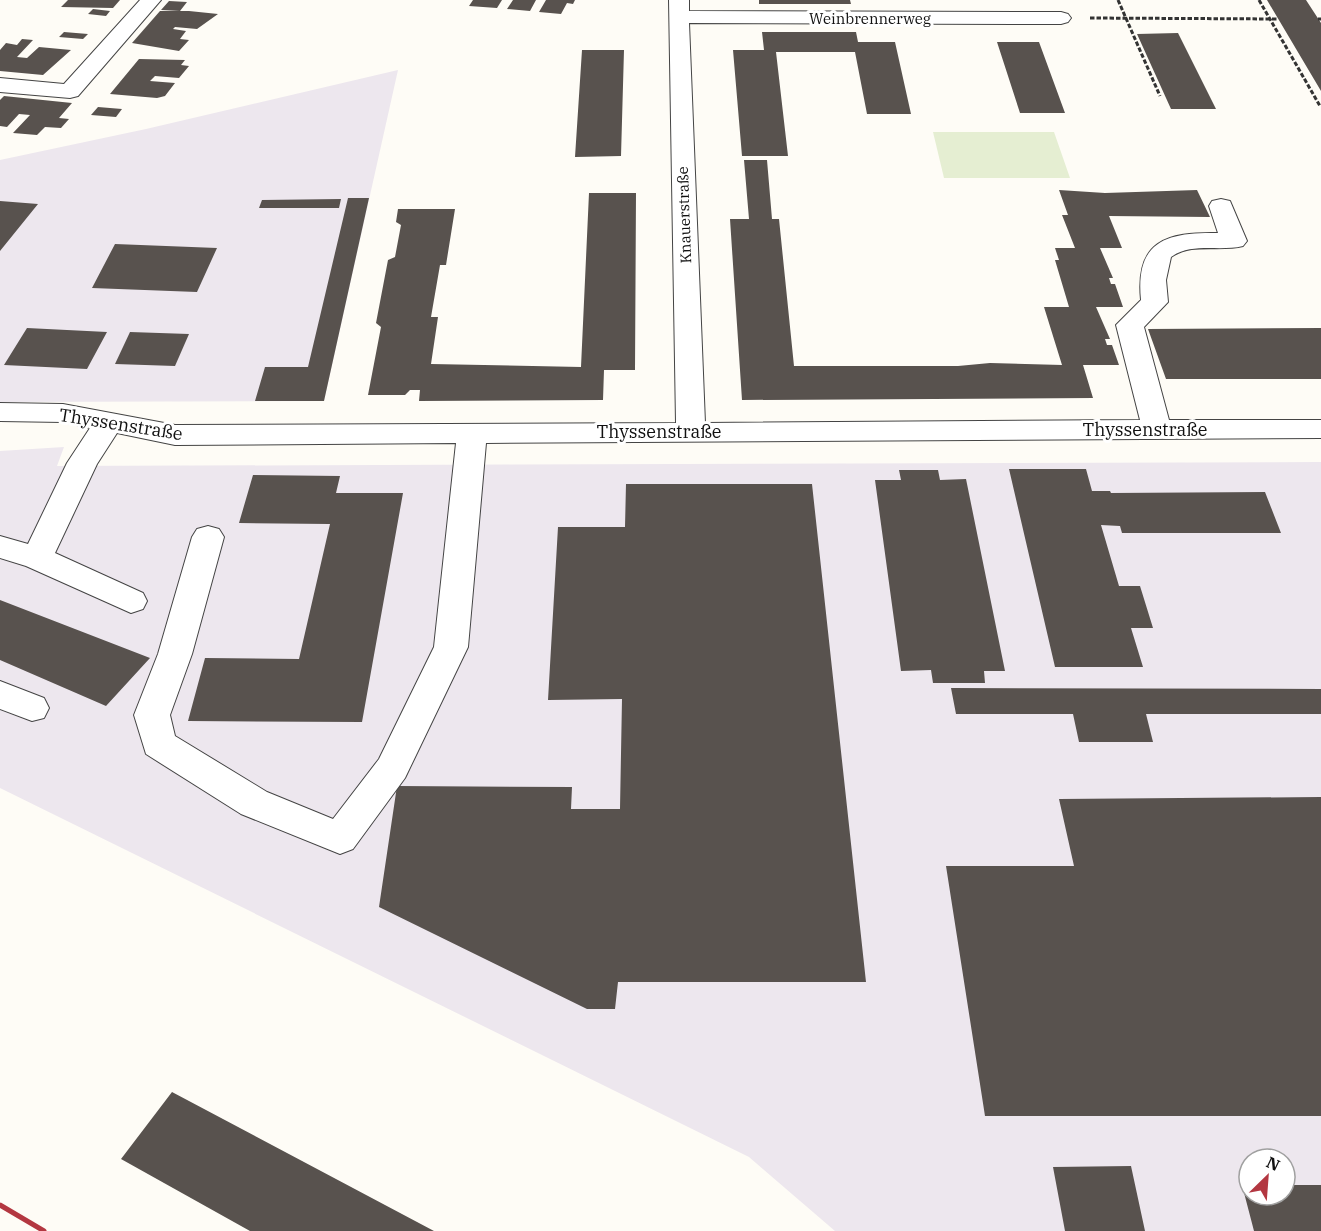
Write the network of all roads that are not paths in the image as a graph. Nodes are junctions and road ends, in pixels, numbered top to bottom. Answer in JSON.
{"nodes":[{"id":1,"x":151,"y":0,"type":"edge"},
{"id":2,"x":679,"y":9,"type":"edge"},
{"id":3,"x":1061,"y":18,"type":"dead end"},
{"id":4,"x":0,"y":85,"type":"edge"},
{"id":5,"x":1221,"y":206,"type":"dead end"},
{"id":6,"x":0,"y":412,"type":"edge"},
{"id":7,"x":109,"y":422,"type":"junction"},
{"id":8,"x":1157,"y":429,"type":"junction"},
{"id":9,"x":1321,"y":429,"type":"edge"},
{"id":10,"x":691,"y":431,"type":"junction"},
{"id":11,"x":472,"y":433,"type":"junction"},
{"id":12,"x":208,"y":537,"type":"dead end"},
{"id":13,"x":0,"y":547,"type":"edge"},
{"id":14,"x":37,"y":558,"type":"junction"},
{"id":15,"x":131,"y":601,"type":"dead end"},
{"id":16,"x":0,"y":694,"type":"edge"},
{"id":17,"x":32,"y":708,"type":"dead end"}],
"edges":[{"from":1,"to":4,"type":"street"},
{"from":2,"to":3,"type":"street","name":"Weinbrennerweg"},
{"from":2,"to":10,"type":"street","name":"Knauerstraße"},
{"from":5,"to":8,"type":"street"},
{"from":6,"to":7,"type":"street","name":"Thyssenstraße"},
{"from":7,"to":11,"type":"street","name":"Thyssenstraße"},
{"from":7,"to":14,"type":"street"},
{"from":8,"to":9,"type":"street","name":"Thyssenstraße"},
{"from":8,"to":10,"type":"street","name":"Thyssenstraße"},
{"from":10,"to":11,"type":"street","name":"Thyssenstraße"},
{"from":11,"to":12,"type":"street"},
{"from":13,"to":14,"type":"street"},
{"from":14,"to":15,"type":"street"},
{"from":16,"to":17,"type":"street"}]}
